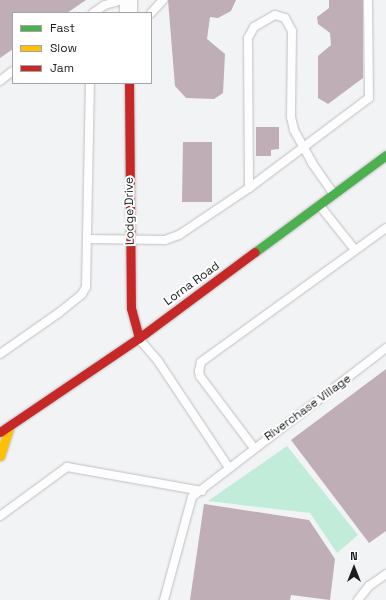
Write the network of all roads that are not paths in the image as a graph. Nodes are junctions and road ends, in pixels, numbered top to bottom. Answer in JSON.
{"nodes":[{"id":1,"x":123,"y":0,"type":"edge"},
{"id":2,"x":128,"y":0,"type":"edge"},
{"id":3,"x":163,"y":0,"type":"edge"},
{"id":4,"x":368,"y":0,"type":"edge"},
{"id":5,"x":103,"y":3,"type":"edge"},
{"id":6,"x":95,"y":12,"type":"edge"},
{"id":7,"x":128,"y":12,"type":"edge"},
{"id":8,"x":152,"y":12,"type":"edge"},
{"id":9,"x":12,"y":72,"type":"edge"},
{"id":10,"x":0,"y":81,"type":"edge"},
{"id":11,"x":90,"y":84,"type":"edge"},
{"id":12,"x":128,"y":84,"type":"edge"},
{"id":13,"x":303,"y":148,"type":"junction"},
{"id":14,"x":386,"y":155,"type":"edge"},
{"id":15,"x":249,"y":188,"type":"junction"},
{"id":16,"x":334,"y":195,"type":"junction"},
{"id":17,"x":320,"y":206,"type":"junction"},
{"id":18,"x":386,"y":228,"type":"edge"},
{"id":19,"x":88,"y":239,"type":"junction"},
{"id":20,"x":130,"y":240,"type":"junction"},
{"id":21,"x":355,"y":250,"type":"junction"},
{"id":22,"x":139,"y":338,"type":"junction"},
{"id":23,"x":386,"y":348,"type":"edge"},
{"id":24,"x":0,"y":354,"type":"edge"},
{"id":25,"x":0,"y":417,"type":"edge"},
{"id":26,"x":4,"y":430,"type":"edge"},
{"id":27,"x":254,"y":448,"type":"junction"},
{"id":28,"x":0,"y":456,"type":"edge"},
{"id":29,"x":229,"y":468,"type":"junction"},
{"id":30,"x":202,"y":491,"type":"junction"},
{"id":31,"x":0,"y":516,"type":"edge"},
{"id":32,"x":386,"y":574,"type":"edge"},
{"id":33,"x":164,"y":600,"type":"edge"},
{"id":34,"x":358,"y":600,"type":"edge"}],
"edges":[{"from":1,"to":5,"type":"lane"},
{"from":2,"to":7,"type":"street"},
{"from":3,"to":8,"type":"lane"},
{"from":4,"to":13,"type":"lane"},
{"from":5,"to":6,"type":"lane"},
{"from":9,"to":10,"type":"lane"},
{"from":11,"to":19,"type":"lane"},
{"from":12,"to":20,"type":"street","name":"Lodge Drive"},
{"from":13,"to":15,"type":"lane"},
{"from":13,"to":15,"type":"lane"},
{"from":13,"to":16,"type":"lane"},
{"from":14,"to":16,"type":"street","name":"Lorna Road"},
{"from":15,"to":20,"type":"lane"},
{"from":16,"to":17,"type":"street","name":"Lorna Road"},
{"from":17,"to":21,"type":"lane"},
{"from":17,"to":22,"type":"street","name":"Lorna Road"},
{"from":18,"to":21,"type":"lane"},
{"from":19,"to":20,"type":"lane"},
{"from":19,"to":24,"type":"lane"},
{"from":20,"to":22,"type":"street","name":"Lodge Drive"},
{"from":21,"to":27,"type":"lane"},
{"from":22,"to":26,"type":"street","name":"Lorna Road"},
{"from":22,"to":29,"type":"lane"},
{"from":23,"to":27,"type":"lane","name":"Riverchase Village"},
{"from":25,"to":26,"type":"lane"},
{"from":26,"to":28,"type":"street"},
{"from":27,"to":29,"type":"lane","name":"Riverchase Village"},
{"from":29,"to":30,"type":"lane","name":"Riverchase Village"},
{"from":30,"to":31,"type":"lane"},
{"from":30,"to":33,"type":"lane","name":"Riverchase Village"},
{"from":32,"to":34,"type":"lane"}]}
